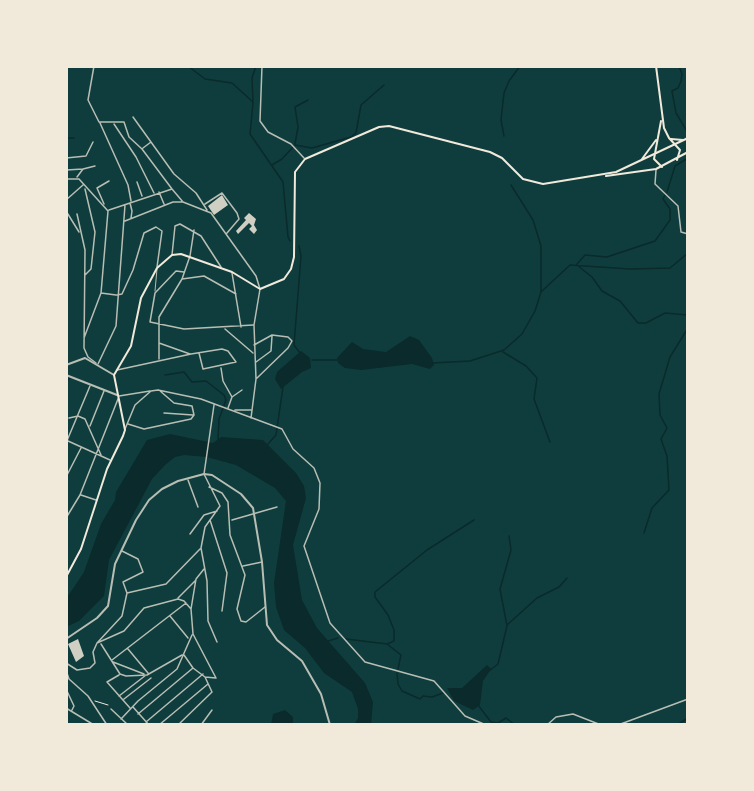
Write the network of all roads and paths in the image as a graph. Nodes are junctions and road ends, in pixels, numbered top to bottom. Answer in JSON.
{"nodes":[{"id":1,"x":94,"y":66,"type":"edge"},
{"id":2,"x":262,"y":66,"type":"edge"},
{"id":3,"x":656,"y":66,"type":"edge"},
{"id":4,"x":662,"y":115,"type":"junction"},
{"id":5,"x":133,"y":117,"type":"dead end"},
{"id":6,"x":113,"y":122,"type":"junction"},
{"id":7,"x":99,"y":123,"type":"junction"},
{"id":8,"x":659,"y":135,"type":"junction"},
{"id":9,"x":669,"y":138,"type":"junction"},
{"id":10,"x":687,"y":139,"type":"edge"},
{"id":11,"x":93,"y":142,"type":"dead end"},
{"id":12,"x":152,"y":142,"type":"junction"},
{"id":13,"x":675,"y":145,"type":"junction"},
{"id":14,"x":142,"y":149,"type":"junction"},
{"id":15,"x":688,"y":152,"type":"edge"},
{"id":16,"x":655,"y":154,"type":"junction"},
{"id":17,"x":66,"y":158,"type":"edge"},
{"id":18,"x":305,"y":159,"type":"junction"},
{"id":19,"x":677,"y":160,"type":"junction"},
{"id":20,"x":636,"y":163,"type":"junction"},
{"id":21,"x":95,"y":166,"type":"dead end"},
{"id":22,"x":663,"y":167,"type":"junction"},
{"id":23,"x":83,"y":169,"type":"junction"},
{"id":24,"x":66,"y":170,"type":"edge"},
{"id":25,"x":656,"y":170,"type":"junction"},
{"id":26,"x":594,"y":177,"type":"junction"},
{"id":27,"x":74,"y":178,"type":"junction"},
{"id":28,"x":66,"y":179,"type":"edge"},
{"id":29,"x":109,"y":181,"type":"dead end"},
{"id":30,"x":137,"y":182,"type":"dead end"},
{"id":31,"x":84,"y":186,"type":"junction"},
{"id":32,"x":172,"y":189,"type":"junction"},
{"id":33,"x":158,"y":192,"type":"junction"},
{"id":34,"x":154,"y":193,"type":"junction"},
{"id":35,"x":142,"y":197,"type":"junction"},
{"id":36,"x":66,"y":200,"type":"edge"},
{"id":37,"x":130,"y":202,"type":"junction"},
{"id":38,"x":183,"y":202,"type":"junction"},
{"id":39,"x":104,"y":204,"type":"junction"},
{"id":40,"x":205,"y":204,"type":"junction"},
{"id":41,"x":125,"y":205,"type":"junction"},
{"id":42,"x":165,"y":205,"type":"junction"},
{"id":43,"x":108,"y":210,"type":"junction"},
{"id":44,"x":66,"y":211,"type":"edge"},
{"id":45,"x":207,"y":211,"type":"junction"},
{"id":46,"x":77,"y":214,"type":"dead end"},
{"id":47,"x":130,"y":219,"type":"junction"},
{"id":48,"x":124,"y":221,"type":"junction"},
{"id":49,"x":194,"y":230,"type":"junction"},
{"id":50,"x":80,"y":232,"type":"junction"},
{"id":51,"x":226,"y":234,"type":"junction"},
{"id":52,"x":688,"y":234,"type":"edge"},
{"id":53,"x":172,"y":255,"type":"junction"},
{"id":54,"x":190,"y":256,"type":"junction"},
{"id":55,"x":221,"y":266,"type":"junction"},
{"id":56,"x":157,"y":268,"type":"junction"},
{"id":57,"x":184,"y":272,"type":"junction"},
{"id":58,"x":232,"y":272,"type":"junction"},
{"id":59,"x":84,"y":275,"type":"junction"},
{"id":60,"x":182,"y":279,"type":"junction"},
{"id":61,"x":260,"y":289,"type":"junction"},
{"id":62,"x":101,"y":293,"type":"junction"},
{"id":63,"x":155,"y":293,"type":"junction"},
{"id":64,"x":236,"y":294,"type":"junction"},
{"id":65,"x":117,"y":295,"type":"junction"},
{"id":66,"x":158,"y":324,"type":"junction"},
{"id":67,"x":254,"y":325,"type":"junction"},
{"id":68,"x":241,"y":327,"type":"junction"},
{"id":69,"x":223,"y":328,"type":"junction"},
{"id":70,"x":272,"y":335,"type":"junction"},
{"id":71,"x":84,"y":338,"type":"junction"},
{"id":72,"x":159,"y":343,"type":"junction"},
{"id":73,"x":253,"y":345,"type":"junction"},
{"id":74,"x":199,"y":353,"type":"junction"},
{"id":75,"x":254,"y":353,"type":"junction"},
{"id":76,"x":191,"y":354,"type":"junction"},
{"id":77,"x":160,"y":360,"type":"junction"},
{"id":78,"x":97,"y":363,"type":"junction"},
{"id":79,"x":255,"y":363,"type":"junction"},
{"id":80,"x":66,"y":364,"type":"edge"},
{"id":81,"x":221,"y":367,"type":"junction"},
{"id":82,"x":117,"y":370,"type":"junction"},
{"id":83,"x":66,"y":375,"type":"edge"},
{"id":84,"x":114,"y":375,"type":"junction"},
{"id":85,"x":256,"y":379,"type":"junction"},
{"id":86,"x":90,"y":384,"type":"junction"},
{"id":87,"x":104,"y":390,"type":"junction"},
{"id":88,"x":158,"y":390,"type":"junction"},
{"id":89,"x":242,"y":390,"type":"dead end"},
{"id":90,"x":151,"y":391,"type":"junction"},
{"id":91,"x":117,"y":397,"type":"junction"},
{"id":92,"x":232,"y":397,"type":"junction"},
{"id":93,"x":214,"y":404,"type":"junction"},
{"id":94,"x":225,"y":408,"type":"junction"},
{"id":95,"x":232,"y":410,"type":"junction"},
{"id":96,"x":252,"y":410,"type":"junction"},
{"id":97,"x":164,"y":413,"type":"dead end"},
{"id":98,"x":194,"y":415,"type":"junction"},
{"id":99,"x":78,"y":416,"type":"junction"},
{"id":100,"x":69,"y":418,"type":"dead end"},
{"id":101,"x":251,"y":419,"type":"junction"},
{"id":102,"x":127,"y":423,"type":"junction"},
{"id":103,"x":90,"y":427,"type":"junction"},
{"id":104,"x":125,"y":430,"type":"junction"},
{"id":105,"x":67,"y":442,"type":"edge"},
{"id":106,"x":81,"y":447,"type":"junction"},
{"id":107,"x":99,"y":448,"type":"junction"},
{"id":108,"x":96,"y":454,"type":"junction"},
{"id":109,"x":101,"y":455,"type":"junction"},
{"id":110,"x":111,"y":460,"type":"junction"},
{"id":111,"x":204,"y":474,"type":"junction"},
{"id":112,"x":66,"y":477,"type":"edge"},
{"id":113,"x":187,"y":478,"type":"junction"},
{"id":114,"x":208,"y":486,"type":"junction"},
{"id":115,"x":80,"y":495,"type":"junction"},
{"id":116,"x":96,"y":500,"type":"junction"},
{"id":117,"x":198,"y":507,"type":"dead end"},
{"id":118,"x":277,"y":507,"type":"dead end"},
{"id":119,"x":218,"y":511,"type":"junction"},
{"id":120,"x":256,"y":515,"type":"junction"},
{"id":121,"x":66,"y":518,"type":"edge"},
{"id":122,"x":210,"y":520,"type":"junction"},
{"id":123,"x":231,"y":520,"type":"junction"},
{"id":124,"x":190,"y":534,"type":"dead end"},
{"id":125,"x":201,"y":548,"type":"junction"},
{"id":126,"x":121,"y":550,"type":"junction"},
{"id":127,"x":262,"y":562,"type":"junction"},
{"id":128,"x":242,"y":566,"type":"junction"},
{"id":129,"x":205,"y":568,"type":"junction"},
{"id":130,"x":66,"y":577,"type":"edge"},
{"id":131,"x":196,"y":579,"type":"junction"},
{"id":132,"x":127,"y":593,"type":"junction"},
{"id":133,"x":178,"y":599,"type":"junction"},
{"id":134,"x":186,"y":603,"type":"junction"},
{"id":135,"x":265,"y":607,"type":"junction"},
{"id":136,"x":191,"y":609,"type":"junction"},
{"id":137,"x":222,"y":611,"type":"dead end"},
{"id":138,"x":170,"y":616,"type":"junction"},
{"id":139,"x":193,"y":634,"type":"junction"},
{"id":140,"x":66,"y":639,"type":"edge"},
{"id":141,"x":188,"y":639,"type":"junction"},
{"id":142,"x":217,"y":642,"type":"dead end"},
{"id":143,"x":99,"y":644,"type":"junction"},
{"id":144,"x":128,"y":648,"type":"junction"},
{"id":145,"x":184,"y":654,"type":"junction"},
{"id":146,"x":112,"y":661,"type":"junction"},
{"id":147,"x":66,"y":662,"type":"edge"},
{"id":148,"x":193,"y":668,"type":"junction"},
{"id":149,"x":66,"y":669,"type":"edge"},
{"id":150,"x":120,"y":674,"type":"junction"},
{"id":151,"x":147,"y":674,"type":"junction"},
{"id":152,"x":202,"y":674,"type":"junction"},
{"id":153,"x":151,"y":678,"type":"dead end"},
{"id":154,"x":205,"y":678,"type":"junction"},
{"id":155,"x":208,"y":684,"type":"junction"},
{"id":156,"x":66,"y":689,"type":"edge"},
{"id":157,"x":119,"y":696,"type":"junction"},
{"id":158,"x":123,"y":699,"type":"junction"},
{"id":159,"x":688,"y":699,"type":"edge"},
{"id":160,"x":91,"y":702,"type":"junction"},
{"id":161,"x":66,"y":708,"type":"edge"},
{"id":162,"x":131,"y":708,"type":"junction"},
{"id":163,"x":111,"y":709,"type":"joint"},
{"id":164,"x":72,"y":710,"type":"junction"},
{"id":165,"x":212,"y":710,"type":"dead end"},
{"id":166,"x":138,"y":714,"type":"junction"},
{"id":167,"x":121,"y":719,"type":"junction"},
{"id":168,"x":146,"y":722,"type":"junction"},
{"id":169,"x":94,"y":725,"type":"edge"},
{"id":170,"x":107,"y":725,"type":"edge"},
{"id":171,"x":128,"y":725,"type":"edge"},
{"id":172,"x":149,"y":725,"type":"edge"},
{"id":173,"x":159,"y":725,"type":"edge"},
{"id":174,"x":178,"y":725,"type":"edge"},
{"id":175,"x":201,"y":725,"type":"edge"},
{"id":176,"x":330,"y":725,"type":"edge"},
{"id":177,"x":486,"y":725,"type":"edge"},
{"id":178,"x":547,"y":725,"type":"edge"},
{"id":179,"x":602,"y":725,"type":"edge"},
{"id":180,"x":618,"y":725,"type":"edge"}],
"edges":[{"from":1,"to":7,"type":"street"},
{"from":2,"to":18,"type":"street"},
{"from":3,"to":4,"type":"main road"},
{"from":4,"to":8,"type":"main road"},
{"from":4,"to":9,"type":"main road"},
{"from":5,"to":12,"type":"street"},
{"from":6,"to":7,"type":"street"},
{"from":6,"to":14,"type":"street"},
{"from":6,"to":34,"type":"street"},
{"from":7,"to":37,"type":"street"},
{"from":8,"to":16,"type":"main road"},
{"from":8,"to":20,"type":"main road"},
{"from":9,"to":10,"type":"main road"},
{"from":9,"to":13,"type":"main road"},
{"from":10,"to":13,"type":"main road"},
{"from":11,"to":17,"type":"street"},
{"from":12,"to":14,"type":"street"},
{"from":12,"to":40,"type":"street"},
{"from":13,"to":16,"type":"main road"},
{"from":13,"to":19,"type":"main road"},
{"from":14,"to":32,"type":"street"},
{"from":15,"to":19,"type":"main road"},
{"from":16,"to":20,"type":"main road"},
{"from":16,"to":22,"type":"main road"},
{"from":18,"to":26,"type":"main road"},
{"from":18,"to":61,"type":"main road"},
{"from":19,"to":22,"type":"main road"},
{"from":20,"to":26,"type":"main road"},
{"from":21,"to":23,"type":"street"},
{"from":22,"to":25,"type":"main road"},
{"from":23,"to":24,"type":"street"},
{"from":23,"to":27,"type":"street"},
{"from":25,"to":26,"type":"main road"},
{"from":25,"to":52,"type":"street"},
{"from":27,"to":28,"type":"street"},
{"from":27,"to":31,"type":"street"},
{"from":29,"to":39,"type":"street"},
{"from":30,"to":35,"type":"street"},
{"from":31,"to":36,"type":"street"},
{"from":31,"to":39,"type":"street"},
{"from":31,"to":59,"type":"street"},
{"from":32,"to":33,"type":"street"},
{"from":32,"to":38,"type":"street"},
{"from":33,"to":34,"type":"street"},
{"from":33,"to":42,"type":"street"},
{"from":34,"to":35,"type":"street"},
{"from":35,"to":37,"type":"street"},
{"from":37,"to":41,"type":"street"},
{"from":37,"to":47,"type":"street"},
{"from":38,"to":42,"type":"street"},
{"from":38,"to":45,"type":"street"},
{"from":39,"to":43,"type":"street"},
{"from":40,"to":45,"type":"street"},
{"from":40,"to":51,"type":"street"},
{"from":41,"to":43,"type":"street"},
{"from":41,"to":48,"type":"street"},
{"from":42,"to":47,"type":"street"},
{"from":43,"to":62,"type":"street"},
{"from":44,"to":50,"type":"street"},
{"from":45,"to":51,"type":"street"},
{"from":46,"to":50,"type":"street"},
{"from":47,"to":48,"type":"street"},
{"from":48,"to":65,"type":"street"},
{"from":49,"to":53,"type":"street"},
{"from":49,"to":54,"type":"street"},
{"from":49,"to":55,"type":"street"},
{"from":50,"to":59,"type":"street"},
{"from":51,"to":61,"type":"street"},
{"from":53,"to":54,"type":"main road"},
{"from":53,"to":56,"type":"main road"},
{"from":54,"to":55,"type":"main road"},
{"from":54,"to":57,"type":"street"},
{"from":55,"to":58,"type":"main road"},
{"from":56,"to":63,"type":"lane"},
{"from":56,"to":65,"type":"street"},
{"from":56,"to":82,"type":"main road"},
{"from":57,"to":60,"type":"street"},
{"from":57,"to":63,"type":"street"},
{"from":58,"to":61,"type":"main road"},
{"from":58,"to":64,"type":"street"},
{"from":59,"to":71,"type":"street"},
{"from":60,"to":64,"type":"street"},
{"from":60,"to":66,"type":"street"},
{"from":61,"to":67,"type":"street"},
{"from":62,"to":65,"type":"street"},
{"from":62,"to":71,"type":"street"},
{"from":63,"to":66,"type":"street"},
{"from":64,"to":68,"type":"street"},
{"from":65,"to":78,"type":"street"},
{"from":66,"to":69,"type":"street"},
{"from":66,"to":72,"type":"street"},
{"from":67,"to":68,"type":"street"},
{"from":67,"to":73,"type":"street"},
{"from":68,"to":69,"type":"street"},
{"from":69,"to":75,"type":"street"},
{"from":70,"to":73,"type":"street"},
{"from":70,"to":79,"type":"street"},
{"from":70,"to":85,"type":"street"},
{"from":71,"to":78,"type":"street"},
{"from":72,"to":76,"type":"street"},
{"from":72,"to":77,"type":"street"},
{"from":73,"to":75,"type":"street"},
{"from":74,"to":76,"type":"street"},
{"from":74,"to":81,"type":"street"},
{"from":74,"to":81,"type":"street"},
{"from":75,"to":79,"type":"street"},
{"from":76,"to":77,"type":"street"},
{"from":77,"to":82,"type":"street"},
{"from":78,"to":80,"type":"street"},
{"from":78,"to":84,"type":"street"},
{"from":79,"to":85,"type":"street"},
{"from":81,"to":92,"type":"street"},
{"from":82,"to":84,"type":"main road"},
{"from":83,"to":86,"type":"street"},
{"from":84,"to":91,"type":"main road"},
{"from":85,"to":96,"type":"street"},
{"from":86,"to":87,"type":"street"},
{"from":86,"to":99,"type":"street"},
{"from":87,"to":91,"type":"street"},
{"from":87,"to":103,"type":"street"},
{"from":88,"to":90,"type":"street"},
{"from":88,"to":93,"type":"street"},
{"from":88,"to":98,"type":"street"},
{"from":89,"to":92,"type":"street"},
{"from":90,"to":91,"type":"street"},
{"from":90,"to":102,"type":"street"},
{"from":91,"to":104,"type":"main road"},
{"from":91,"to":107,"type":"street"},
{"from":92,"to":94,"type":"street"},
{"from":93,"to":94,"type":"street"},
{"from":93,"to":111,"type":"street"},
{"from":94,"to":95,"type":"street"},
{"from":95,"to":96,"type":"street"},
{"from":95,"to":101,"type":"street"},
{"from":96,"to":101,"type":"street"},
{"from":97,"to":98,"type":"street"},
{"from":98,"to":102,"type":"street"},
{"from":99,"to":100,"type":"street"},
{"from":99,"to":103,"type":"street"},
{"from":99,"to":105,"type":"street"},
{"from":101,"to":177,"type":"street"},
{"from":102,"to":104,"type":"street"},
{"from":103,"to":107,"type":"street"},
{"from":104,"to":110,"type":"main road"},
{"from":105,"to":106,"type":"street"},
{"from":106,"to":108,"type":"street"},
{"from":106,"to":112,"type":"street"},
{"from":107,"to":108,"type":"street"},
{"from":107,"to":109,"type":"street"},
{"from":108,"to":109,"type":"street"},
{"from":108,"to":115,"type":"street"},
{"from":109,"to":110,"type":"street"},
{"from":110,"to":116,"type":"main road"},
{"from":111,"to":113,"type":"street"},
{"from":111,"to":114,"type":"street"},
{"from":111,"to":120,"type":"street"},
{"from":113,"to":117,"type":"street"},
{"from":113,"to":126,"type":"street"},
{"from":114,"to":119,"type":"street"},
{"from":114,"to":123,"type":"street"},
{"from":115,"to":116,"type":"street"},
{"from":115,"to":121,"type":"street"},
{"from":116,"to":130,"type":"main road"},
{"from":118,"to":120,"type":"street"},
{"from":119,"to":122,"type":"street"},
{"from":119,"to":124,"type":"street"},
{"from":120,"to":123,"type":"street"},
{"from":120,"to":127,"type":"street"},
{"from":122,"to":125,"type":"street"},
{"from":122,"to":137,"type":"street"},
{"from":123,"to":128,"type":"street"},
{"from":125,"to":129,"type":"street"},
{"from":125,"to":132,"type":"street"},
{"from":126,"to":132,"type":"street"},
{"from":126,"to":140,"type":"street"},
{"from":127,"to":128,"type":"street"},
{"from":127,"to":135,"type":"street"},
{"from":128,"to":135,"type":"street"},
{"from":129,"to":131,"type":"street"},
{"from":129,"to":142,"type":"street"},
{"from":131,"to":133,"type":"street"},
{"from":131,"to":136,"type":"street"},
{"from":132,"to":143,"type":"street"},
{"from":133,"to":134,"type":"street"},
{"from":133,"to":143,"type":"street"},
{"from":134,"to":136,"type":"street"},
{"from":134,"to":138,"type":"street"},
{"from":135,"to":176,"type":"street"},
{"from":136,"to":139,"type":"street"},
{"from":138,"to":141,"type":"street"},
{"from":138,"to":144,"type":"street"},
{"from":139,"to":141,"type":"street"},
{"from":139,"to":154,"type":"street"},
{"from":141,"to":145,"type":"street"},
{"from":143,"to":146,"type":"street"},
{"from":143,"to":147,"type":"street"},
{"from":144,"to":146,"type":"street"},
{"from":144,"to":151,"type":"street"},
{"from":145,"to":148,"type":"street"},
{"from":145,"to":151,"type":"street"},
{"from":145,"to":162,"type":"street"},
{"from":146,"to":150,"type":"street"},
{"from":146,"to":151,"type":"street"},
{"from":147,"to":149,"type":"street"},
{"from":148,"to":152,"type":"street"},
{"from":148,"to":166,"type":"street"},
{"from":149,"to":160,"type":"street"},
{"from":150,"to":151,"type":"street"},
{"from":150,"to":157,"type":"street"},
{"from":151,"to":157,"type":"street"},
{"from":152,"to":154,"type":"street"},
{"from":152,"to":168,"type":"street"},
{"from":153,"to":158,"type":"street"},
{"from":154,"to":155,"type":"street"},
{"from":155,"to":173,"type":"street"},
{"from":155,"to":174,"type":"street"},
{"from":156,"to":164,"type":"street"},
{"from":157,"to":158,"type":"street"},
{"from":158,"to":162,"type":"street"},
{"from":159,"to":180,"type":"street"},
{"from":160,"to":163,"type":"path"},
{"from":160,"to":170,"type":"street"},
{"from":161,"to":164,"type":"street"},
{"from":162,"to":166,"type":"street"},
{"from":162,"to":167,"type":"street"},
{"from":163,"to":167,"type":"street"},
{"from":164,"to":169,"type":"street"},
{"from":165,"to":175,"type":"street"},
{"from":166,"to":168,"type":"street"},
{"from":167,"to":171,"type":"street"},
{"from":168,"to":172,"type":"street"},
{"from":178,"to":179,"type":"street"}]}
